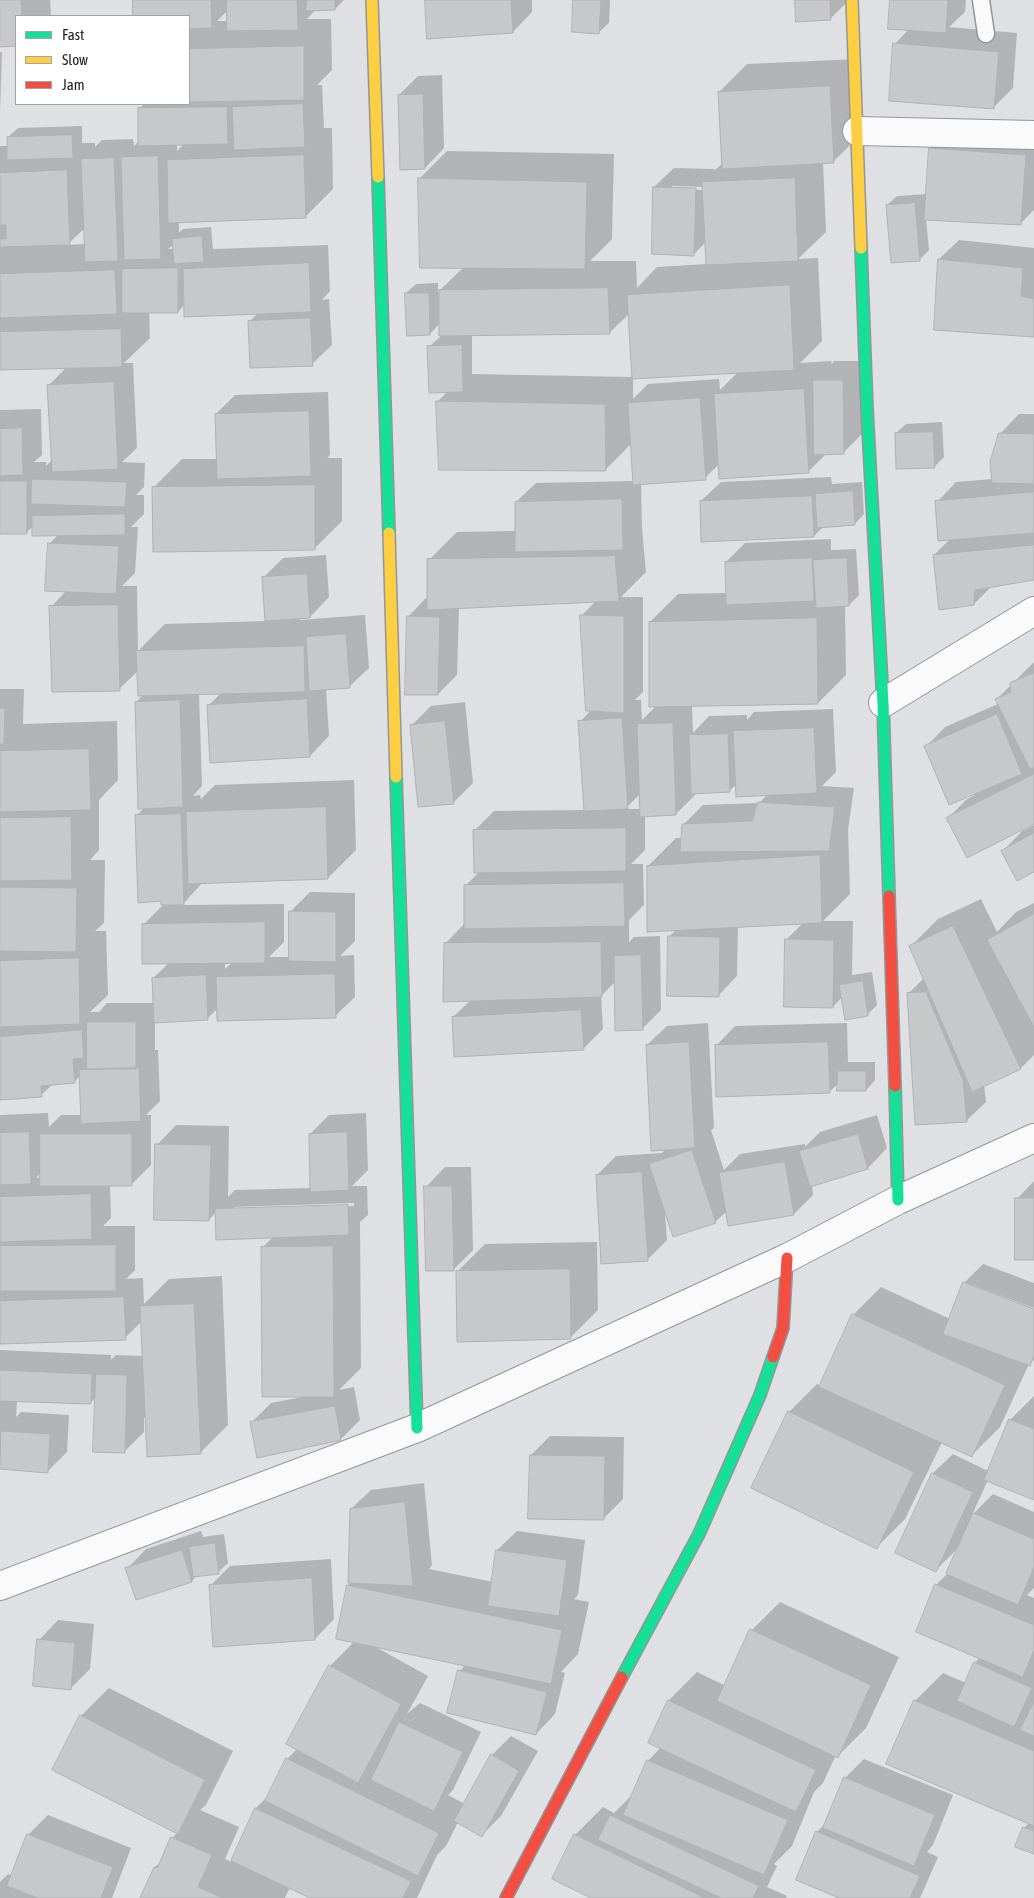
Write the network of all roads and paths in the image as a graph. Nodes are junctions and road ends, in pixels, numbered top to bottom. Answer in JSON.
{"nodes":[{"id":1,"x":372,"y":0,"type":"edge"},
{"id":2,"x":852,"y":0,"type":"edge"},
{"id":3,"x":981,"y":0,"type":"edge"},
{"id":4,"x":986,"y":34,"type":"dead end"},
{"id":5,"x":857,"y":130,"type":"junction"},
{"id":6,"x":1034,"y":135,"type":"edge"},
{"id":7,"x":1034,"y":611,"type":"edge"},
{"id":8,"x":883,"y":703,"type":"junction"},
{"id":9,"x":1034,"y":1138,"type":"edge"},
{"id":10,"x":898,"y":1200,"type":"junction"},
{"id":11,"x":787,"y":1258,"type":"junction"},
{"id":12,"x":417,"y":1428,"type":"junction"},
{"id":13,"x":0,"y":1586,"type":"edge"},
{"id":14,"x":506,"y":1898,"type":"edge"}],
"edges":[{"from":1,"to":12,"type":"street"},
{"from":2,"to":5,"type":"street"},
{"from":3,"to":4,"type":"lane"},
{"from":5,"to":6,"type":"street"},
{"from":5,"to":8,"type":"street"},
{"from":7,"to":8,"type":"street"},
{"from":8,"to":10,"type":"street"},
{"from":9,"to":10,"type":"street"},
{"from":10,"to":11,"type":"street"},
{"from":11,"to":12,"type":"street"},
{"from":11,"to":14,"type":"street"},
{"from":12,"to":13,"type":"street"}]}
